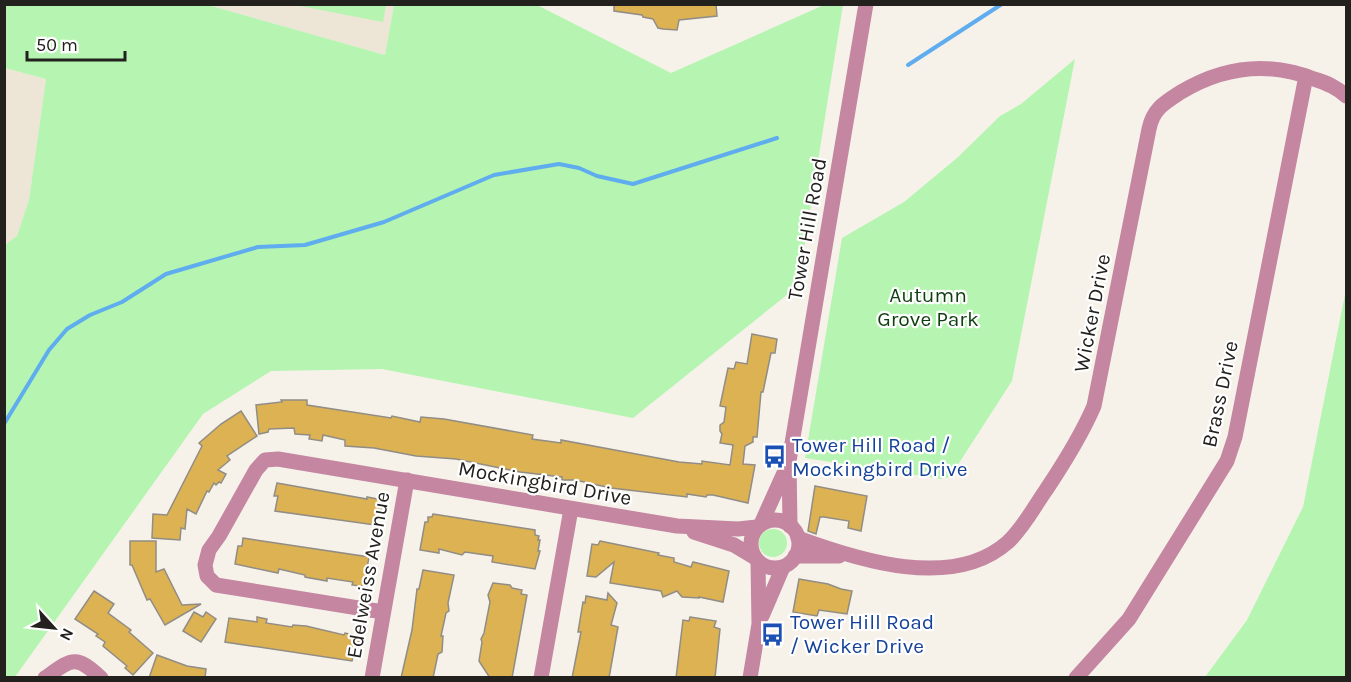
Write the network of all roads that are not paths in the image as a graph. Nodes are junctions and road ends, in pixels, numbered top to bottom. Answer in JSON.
{"nodes":[{"id":1,"x":866,"y":4,"type":"edge"},
{"id":2,"x":1306,"y":76,"type":"junction"},
{"id":3,"x":1347,"y":96,"type":"edge"},
{"id":4,"x":789,"y":461,"type":"junction"},
{"id":5,"x":407,"y":480,"type":"junction"},
{"id":6,"x":571,"y":509,"type":"junction"},
{"id":7,"x":677,"y":526,"type":"junction"},
{"id":8,"x":759,"y":526,"type":"junction"},
{"id":9,"x":794,"y":532,"type":"junction"},
{"id":10,"x":848,"y":555,"type":"junction"},
{"id":11,"x":795,"y":556,"type":"junction"},
{"id":12,"x":756,"y":559,"type":"junction"},
{"id":13,"x":783,"y":567,"type":"junction"},
{"id":14,"x":383,"y":612,"type":"junction"},
{"id":15,"x":759,"y":624,"type":"junction"},
{"id":16,"x":45,"y":678,"type":"edge"},
{"id":17,"x":101,"y":678,"type":"edge"},
{"id":18,"x":372,"y":678,"type":"edge"},
{"id":19,"x":542,"y":678,"type":"edge"},
{"id":20,"x":750,"y":678,"type":"edge"},
{"id":21,"x":1076,"y":678,"type":"edge"}],
"edges":[{"from":1,"to":4,"type":"street","name":"Tower Hill Road"},
{"from":2,"to":3,"type":"street","name":"Wicker Drive"},
{"from":2,"to":10,"type":"street","name":"Wicker Drive"},
{"from":2,"to":21,"type":"street","name":"Brass Drive"},
{"from":4,"to":8,"type":"street","name":"Tower Hill Road"},
{"from":4,"to":9,"type":"street","name":"Tower Hill Road"},
{"from":5,"to":6,"type":"street","name":"Mockingbird Drive"},
{"from":5,"to":14,"type":"street","name":"Edelweiss Avenue"},
{"from":5,"to":14,"type":"street","name":"Mockingbird Drive"},
{"from":6,"to":7,"type":"street","name":"Mockingbird Drive"},
{"from":6,"to":19,"type":"street"},
{"from":7,"to":8,"type":"street","name":"Mockingbird Drive"},
{"from":7,"to":12,"type":"street","name":"Mockingbird Drive"},
{"from":8,"to":9,"type":"street"},
{"from":8,"to":12,"type":"street"},
{"from":9,"to":10,"type":"street","name":"Wicker Drive"},
{"from":9,"to":11,"type":"street"},
{"from":10,"to":11,"type":"street","name":"Wicker Drive"},
{"from":11,"to":13,"type":"street"},
{"from":12,"to":13,"type":"street"},
{"from":12,"to":15,"type":"street"},
{"from":13,"to":15,"type":"street"},
{"from":14,"to":18,"type":"street","name":"Edelweiss Avenue"},
{"from":15,"to":20,"type":"street"},
{"from":16,"to":17,"type":"street"}]}
